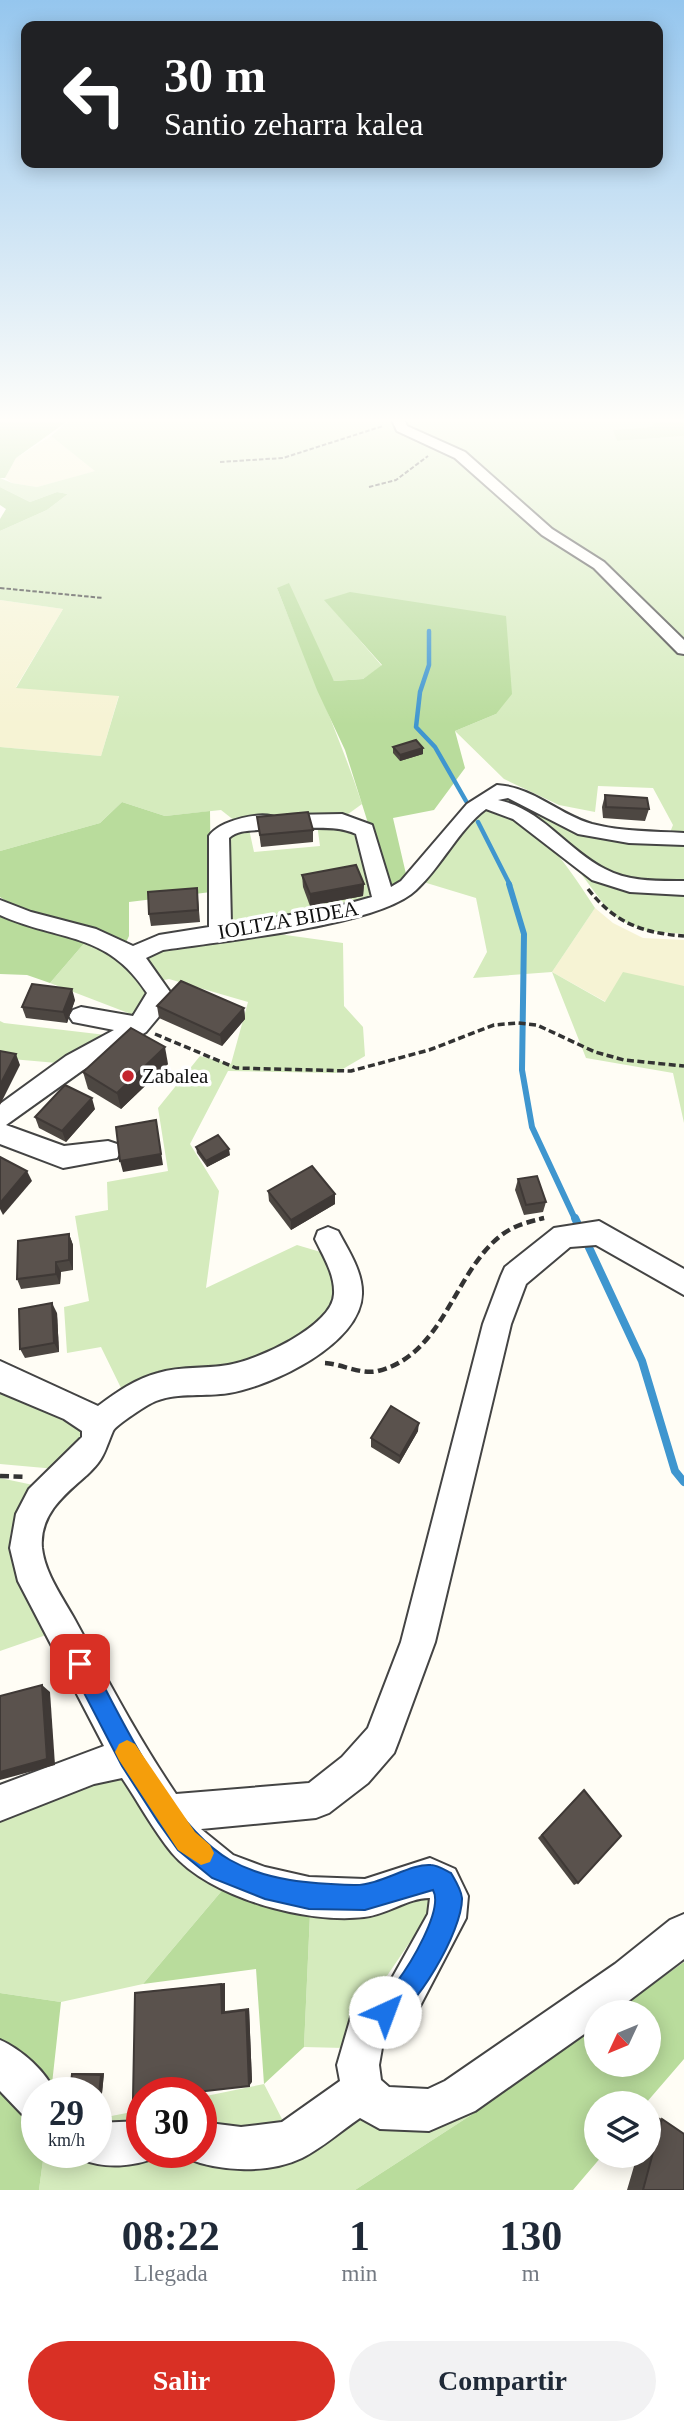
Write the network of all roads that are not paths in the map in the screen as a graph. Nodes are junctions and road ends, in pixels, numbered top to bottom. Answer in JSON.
{"nodes":[{"id":1,"x":534,"y":520,"type":"edge"},
{"id":2,"x":684,"y":649,"type":"edge"},
{"id":3,"x":474,"y":808,"type":"junction"},
{"id":4,"x":684,"y":839,"type":"edge"},
{"id":5,"x":684,"y":888,"type":"edge"},
{"id":6,"x":384,"y":901,"type":"junction"},
{"id":7,"x":0,"y":907,"type":"edge"},
{"id":8,"x":220,"y":932,"type":"junction"},
{"id":9,"x":133,"y":955,"type":"junction"},
{"id":10,"x":81,"y":1016,"type":"dead end"},
{"id":11,"x":138,"y":1026,"type":"junction"},
{"id":12,"x":0,"y":1117,"type":"edge"},
{"id":13,"x":0,"y":1133,"type":"edge"},
{"id":14,"x":108,"y":1152,"type":"dead end"},
{"id":15,"x":328,"y":1239,"type":"dead end"},
{"id":16,"x":684,"y":1283,"type":"edge"},
{"id":17,"x":0,"y":1375,"type":"edge"},
{"id":18,"x":97,"y":1424,"type":"junction"},
{"id":19,"x":130,"y":1758,"type":"junction"},
{"id":20,"x":0,"y":1804,"type":"edge"},
{"id":21,"x":166,"y":1813,"type":"junction"},
{"id":22,"x":684,"y":1934,"type":"edge"},
{"id":23,"x":0,"y":2061,"type":"edge"},
{"id":24,"x":21,"y":2083,"type":"edge"},
{"id":25,"x":362,"y":2091,"type":"junction"},
{"id":26,"x":217,"y":2145,"type":"edge"}],
"edges":[{"from":1,"to":2,"type":"street"},
{"from":3,"to":4,"type":"street","name":"IOLTZA BIDEA"},
{"from":3,"to":5,"type":"street"},
{"from":3,"to":6,"type":"street","name":"IOLTZA BIDEA"},
{"from":6,"to":8,"type":"street","name":"IOLTZA BIDEA"},
{"from":6,"to":8,"type":"street"},
{"from":7,"to":9,"type":"street"},
{"from":8,"to":9,"type":"street","name":"IOLTZA BIDEA"},
{"from":9,"to":11,"type":"street"},
{"from":10,"to":11,"type":"street"},
{"from":11,"to":12,"type":"street"},
{"from":13,"to":14,"type":"street"},
{"from":15,"to":18,"type":"street"},
{"from":16,"to":21,"type":"street"},
{"from":17,"to":18,"type":"street"},
{"from":18,"to":19,"type":"street"},
{"from":19,"to":20,"type":"street"},
{"from":19,"to":21,"type":"street"},
{"from":21,"to":25,"type":"street"},
{"from":22,"to":25,"type":"street"},
{"from":23,"to":24,"type":"street"},
{"from":25,"to":26,"type":"street"}]}
